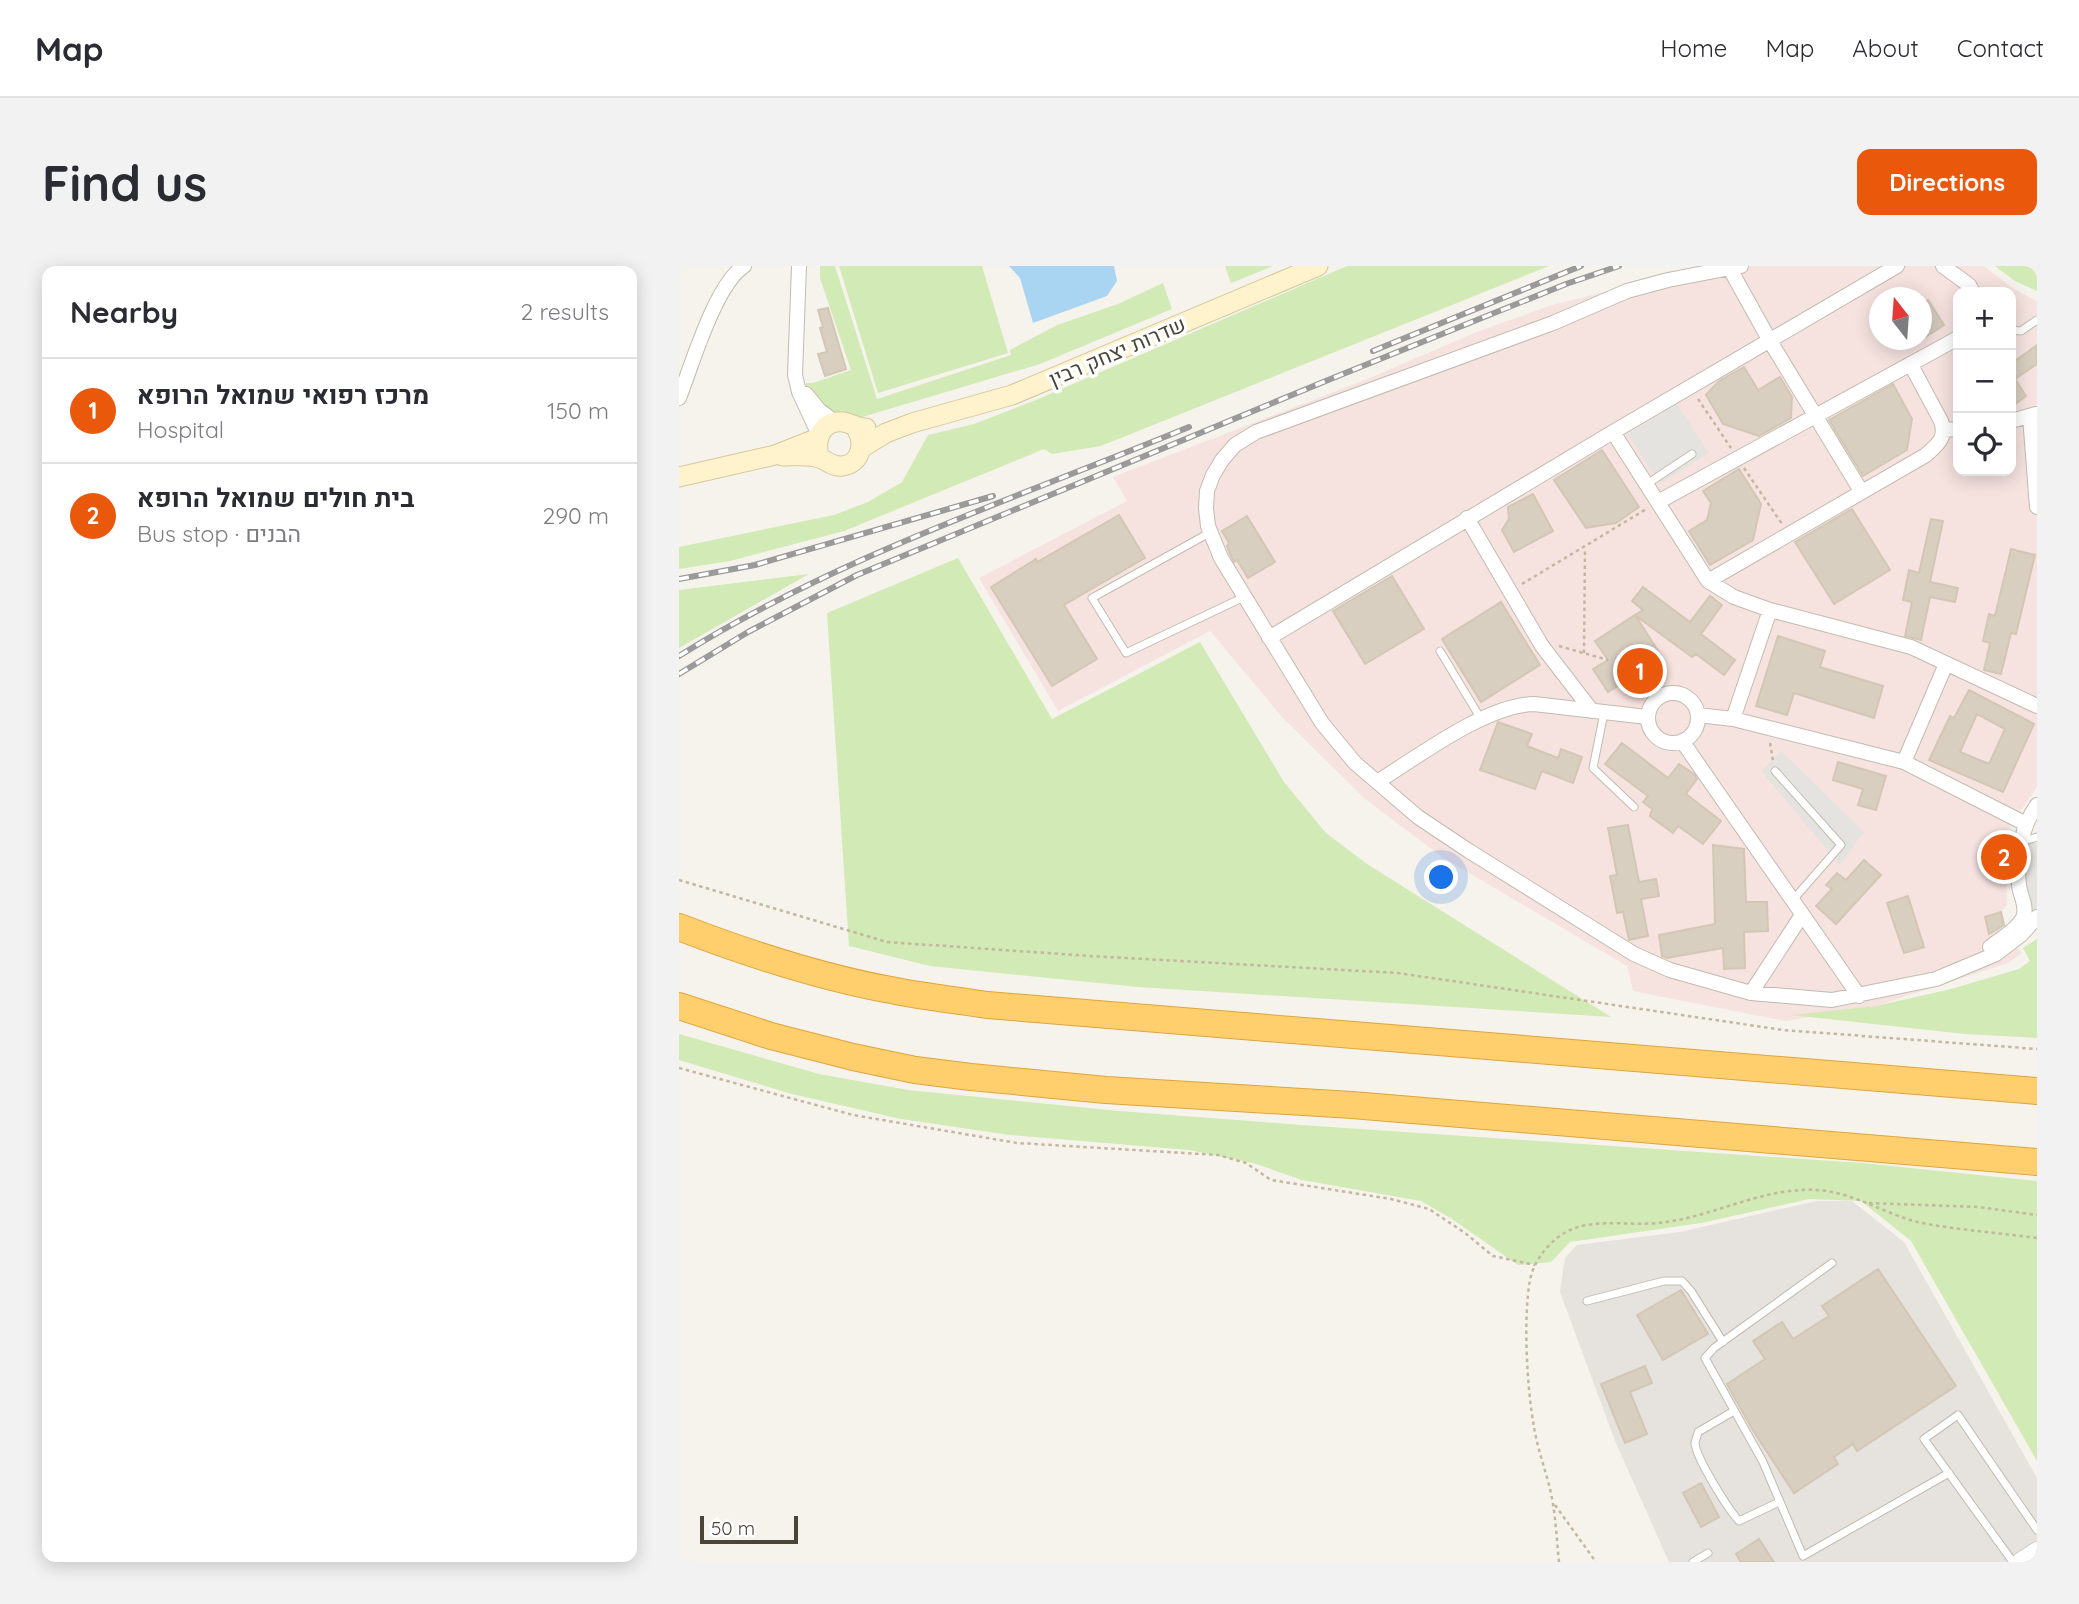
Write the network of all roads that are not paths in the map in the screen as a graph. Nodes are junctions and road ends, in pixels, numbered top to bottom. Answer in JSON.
{"nodes":[{"id":1,"x":744,"y":266,"type":"edge"},
{"id":2,"x":799,"y":266,"type":"edge"},
{"id":3,"x":1318,"y":266,"type":"edge"},
{"id":4,"x":1897,"y":266,"type":"edge"},
{"id":5,"x":1944,"y":266,"type":"edge"},
{"id":6,"x":1735,"y":267,"type":"edge"},
{"id":7,"x":1970,"y":287,"type":"edge"},
{"id":8,"x":2037,"y":320,"type":"edge"},
{"id":9,"x":2016,"y":330,"type":"edge"},
{"id":10,"x":1770,"y":341,"type":"junction"},
{"id":11,"x":1953,"y":341,"type":"edge"},
{"id":12,"x":1911,"y":365,"type":"junction"},
{"id":13,"x":795,"y":375,"type":"junction"},
{"id":14,"x":679,"y":398,"type":"edge"},
{"id":15,"x":2034,"y":415,"type":"edge"},
{"id":16,"x":1815,"y":416,"type":"junction"},
{"id":17,"x":2016,"y":420,"type":"edge"},
{"id":18,"x":835,"y":422,"type":"junction"},
{"id":19,"x":912,"y":423,"type":"junction"},
{"id":20,"x":856,"y":428,"type":"junction"},
{"id":21,"x":1951,"y":429,"type":"edge"},
{"id":22,"x":1613,"y":432,"type":"junction"},
{"id":23,"x":818,"y":437,"type":"junction"},
{"id":24,"x":861,"y":448,"type":"junction"},
{"id":25,"x":1692,"y":454,"type":"dead end"},
{"id":26,"x":761,"y":458,"type":"junction"},
{"id":27,"x":823,"y":459,"type":"junction"},
{"id":28,"x":679,"y":477,"type":"edge"},
{"id":29,"x":1646,"y":484,"type":"junction"},
{"id":30,"x":1861,"y":491,"type":"junction"},
{"id":31,"x":1658,"y":502,"type":"junction"},
{"id":32,"x":2037,"y":507,"type":"edge"},
{"id":33,"x":1468,"y":519,"type":"junction"},
{"id":34,"x":1211,"y":532,"type":"junction"},
{"id":35,"x":1707,"y":580,"type":"junction"},
{"id":36,"x":1244,"y":597,"type":"junction"},
{"id":37,"x":1770,"y":610,"type":"junction"},
{"id":38,"x":1269,"y":638,"type":"junction"},
{"id":39,"x":1440,"y":650,"type":"dead end"},
{"id":40,"x":1946,"y":664,"type":"junction"},
{"id":41,"x":2037,"y":706,"type":"edge"},
{"id":42,"x":1598,"y":711,"type":"junction"},
{"id":43,"x":1698,"y":715,"type":"junction"},
{"id":44,"x":1647,"y":717,"type":"junction"},
{"id":45,"x":1481,"y":719,"type":"junction"},
{"id":46,"x":1733,"y":719,"type":"junction"},
{"id":47,"x":1682,"y":741,"type":"junction"},
{"id":48,"x":1904,"y":762,"type":"junction"},
{"id":49,"x":1775,"y":771,"type":"road end"},
{"id":50,"x":1377,"y":782,"type":"junction"},
{"id":51,"x":2037,"y":805,"type":"edge"},
{"id":52,"x":1634,"y":807,"type":"dead end"},
{"id":53,"x":2027,"y":824,"type":"junction"},
{"id":54,"x":2037,"y":837,"type":"edge"},
{"id":55,"x":2021,"y":842,"type":"junction"},
{"id":56,"x":1792,"y":901,"type":"junction"},
{"id":57,"x":2030,"y":904,"type":"edge"},
{"id":58,"x":1802,"y":915,"type":"junction"},
{"id":59,"x":2037,"y":917,"type":"edge"},
{"id":60,"x":679,"y":927,"type":"edge"},
{"id":61,"x":2009,"y":939,"type":"junction"},
{"id":62,"x":1751,"y":993,"type":"junction"},
{"id":63,"x":1859,"y":996,"type":"junction"},
{"id":64,"x":679,"y":1006,"type":"edge"},
{"id":65,"x":2037,"y":1091,"type":"edge"},
{"id":66,"x":2037,"y":1162,"type":"edge"},
{"id":67,"x":1832,"y":1263,"type":"dead end"},
{"id":68,"x":1587,"y":1301,"type":"dead end"},
{"id":69,"x":1723,"y":1342,"type":"junction"},
{"id":70,"x":1734,"y":1410,"type":"junction"},
{"id":71,"x":1949,"y":1473,"type":"junction"},
{"id":72,"x":1779,"y":1502,"type":"junction"},
{"id":73,"x":2037,"y":1530,"type":"edge"},
{"id":74,"x":2037,"y":1551,"type":"edge"},
{"id":75,"x":1708,"y":1553,"type":"dead end"},
{"id":76,"x":1693,"y":1562,"type":"edge"},
{"id":77,"x":2013,"y":1562,"type":"edge"},
{"id":78,"x":2020,"y":1562,"type":"edge"}],
"edges":[{"from":1,"to":14,"type":"street"},
{"from":2,"to":13,"type":"street"},
{"from":3,"to":19,"type":"main road","name":"שדרות יצחק רבין"},
{"from":4,"to":10,"type":"street"},
{"from":5,"to":7,"type":"street"},
{"from":6,"to":10,"type":"street"},
{"from":6,"to":34,"type":"street"},
{"from":8,"to":9,"type":"lane"},
{"from":10,"to":16,"type":"street"},
{"from":10,"to":22,"type":"street"},
{"from":11,"to":12,"type":"street"},
{"from":12,"to":16,"type":"street"},
{"from":12,"to":21,"type":"street"},
{"from":13,"to":18,"type":"street"},
{"from":13,"to":23,"type":"street"},
{"from":15,"to":17,"type":"street"},
{"from":15,"to":32,"type":"street"},
{"from":16,"to":30,"type":"street"},
{"from":16,"to":31,"type":"street"},
{"from":18,"to":20,"type":"main road","name":"שדרות יצחק רבין"},
{"from":18,"to":23,"type":"main road","name":"שדרות יצחק רבין"},
{"from":19,"to":20,"type":"main road","name":"שדרות יצחק רבין"},
{"from":19,"to":24,"type":"main road","name":"שדרות יצחק רבין"},
{"from":20,"to":24,"type":"main road"},
{"from":21,"to":30,"type":"street"},
{"from":22,"to":29,"type":"street"},
{"from":22,"to":33,"type":"street"},
{"from":23,"to":26,"type":"main road","name":"שדרות יצחק רבין"},
{"from":23,"to":27,"type":"main road"},
{"from":24,"to":27,"type":"main road","name":"שדרות יצחק רבין"},
{"from":25,"to":29,"type":"lane"},
{"from":26,"to":27,"type":"main road","name":"שדרות יצחק רבין"},
{"from":26,"to":28,"type":"main road","name":"שדרות יצחק רבין"},
{"from":29,"to":31,"type":"street"},
{"from":30,"to":35,"type":"street"},
{"from":31,"to":35,"type":"street"},
{"from":33,"to":38,"type":"street"},
{"from":33,"to":42,"type":"street"},
{"from":34,"to":36,"type":"street"},
{"from":34,"to":36,"type":"lane"},
{"from":35,"to":37,"type":"street"},
{"from":36,"to":38,"type":"street"},
{"from":37,"to":40,"type":"street"},
{"from":37,"to":46,"type":"street"},
{"from":38,"to":50,"type":"street"},
{"from":39,"to":45,"type":"lane"},
{"from":40,"to":41,"type":"street"},
{"from":40,"to":48,"type":"street"},
{"from":42,"to":44,"type":"street"},
{"from":42,"to":45,"type":"street"},
{"from":42,"to":52,"type":"lane"},
{"from":43,"to":44,"type":"street"},
{"from":43,"to":46,"type":"street"},
{"from":43,"to":47,"type":"street"},
{"from":44,"to":47,"type":"street"},
{"from":45,"to":50,"type":"street"},
{"from":46,"to":48,"type":"street"},
{"from":47,"to":56,"type":"street"},
{"from":48,"to":53,"type":"street"},
{"from":49,"to":56,"type":"lane"},
{"from":50,"to":62,"type":"street"},
{"from":51,"to":53,"type":"street"},
{"from":53,"to":55,"type":"street"},
{"from":54,"to":55,"type":"lane"},
{"from":55,"to":57,"type":"street"},
{"from":56,"to":58,"type":"street"},
{"from":57,"to":61,"type":"street"},
{"from":58,"to":62,"type":"street"},
{"from":58,"to":63,"type":"street"},
{"from":59,"to":61,"type":"street"},
{"from":60,"to":65,"type":"highway"},
{"from":61,"to":63,"type":"street"},
{"from":62,"to":63,"type":"street"},
{"from":64,"to":66,"type":"highway"},
{"from":67,"to":69,"type":"lane"},
{"from":68,"to":69,"type":"lane"},
{"from":69,"to":70,"type":"lane"},
{"from":70,"to":72,"type":"lane"},
{"from":70,"to":72,"type":"lane"},
{"from":71,"to":72,"type":"lane"},
{"from":71,"to":73,"type":"lane"},
{"from":71,"to":77,"type":"lane"},
{"from":74,"to":78,"type":"street"},
{"from":75,"to":76,"type":"lane"}]}
